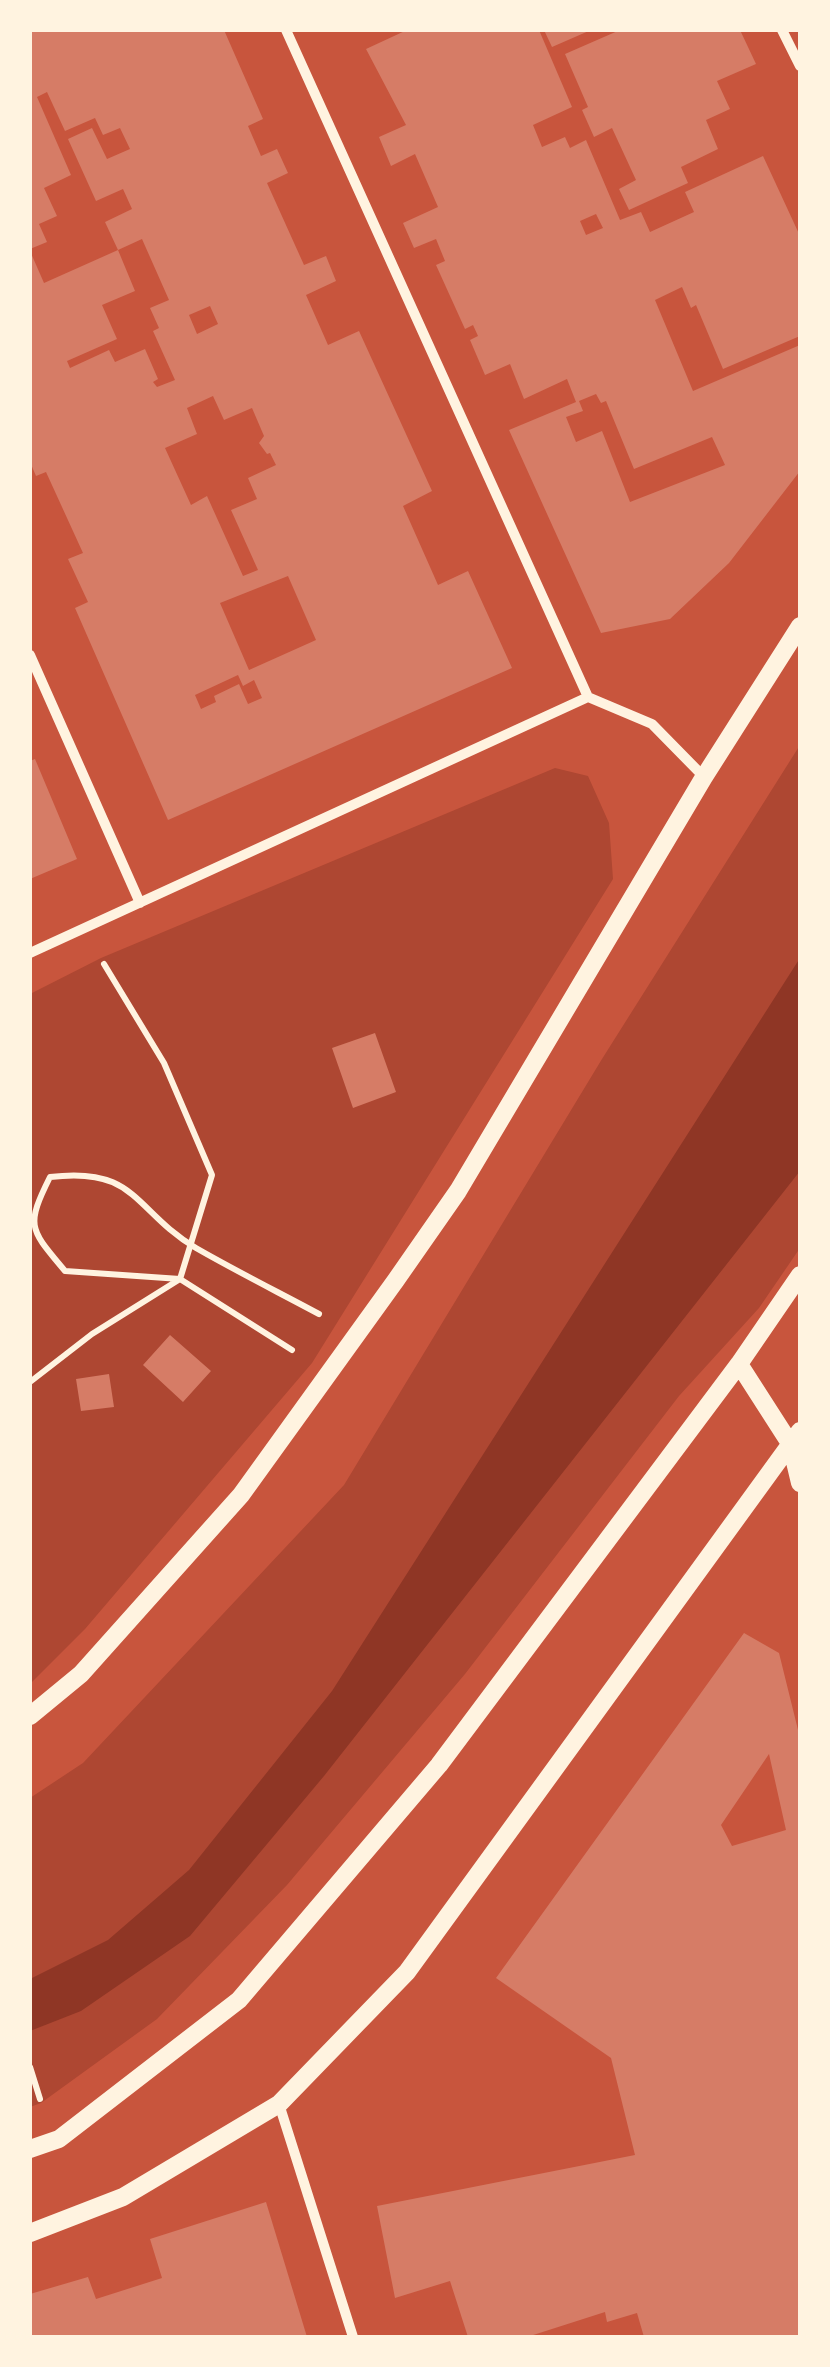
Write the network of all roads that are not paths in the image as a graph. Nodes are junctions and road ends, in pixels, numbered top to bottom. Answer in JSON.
{"nodes":[{"id":1,"x":286,"y":30,"type":"edge"},
{"id":2,"x":782,"y":30,"type":"edge"},
{"id":3,"x":800,"y":66,"type":"edge"},
{"id":4,"x":800,"y":626,"type":"edge"},
{"id":5,"x":30,"y":655,"type":"edge"},
{"id":6,"x":588,"y":697,"type":"junction"},
{"id":7,"x":704,"y":776,"type":"junction"},
{"id":8,"x":140,"y":903,"type":"junction"},
{"id":9,"x":30,"y":953,"type":"edge"},
{"id":10,"x":800,"y":1275,"type":"edge"},
{"id":11,"x":739,"y":1364,"type":"junction"},
{"id":12,"x":796,"y":1438,"type":"edge"},
{"id":13,"x":800,"y":1483,"type":"edge"},
{"id":14,"x":30,"y":1716,"type":"edge"},
{"id":15,"x":280,"y":2104,"type":"junction"},
{"id":16,"x":30,"y":2149,"type":"edge"},
{"id":17,"x":30,"y":2233,"type":"edge"},
{"id":18,"x":352,"y":2337,"type":"edge"}],
"edges":[{"from":1,"to":6,"type":"street"},
{"from":2,"to":3,"type":"street"},
{"from":4,"to":7,"type":"street"},
{"from":5,"to":8,"type":"street"},
{"from":6,"to":7,"type":"street"},
{"from":6,"to":8,"type":"street"},
{"from":7,"to":14,"type":"street"},
{"from":8,"to":9,"type":"street"},
{"from":10,"to":11,"type":"street"},
{"from":11,"to":12,"type":"street"},
{"from":11,"to":16,"type":"street"},
{"from":12,"to":13,"type":"street"},
{"from":12,"to":15,"type":"street"},
{"from":15,"to":17,"type":"street"},
{"from":15,"to":18,"type":"street"}]}
